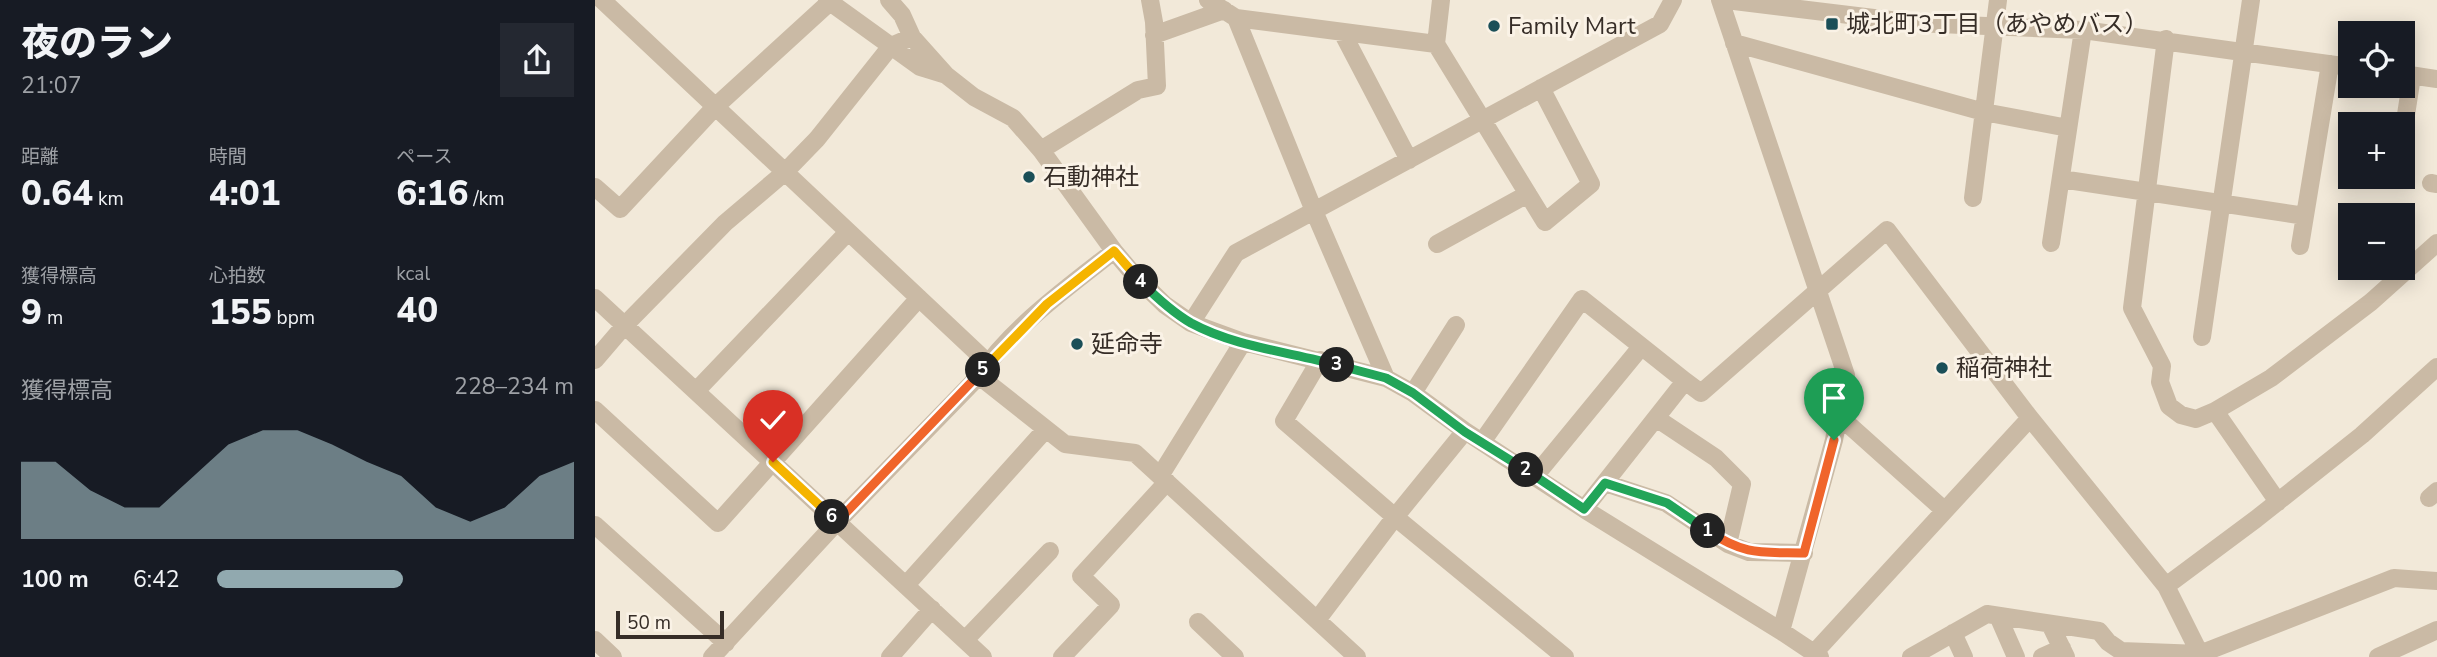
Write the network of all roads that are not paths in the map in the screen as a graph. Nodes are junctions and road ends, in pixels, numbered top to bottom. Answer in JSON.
{"nodes":[{"id":1,"x":602,"y":0,"type":"edge"},
{"id":2,"x":889,"y":0,"type":"edge"},
{"id":3,"x":1150,"y":0,"type":"edge"},
{"id":4,"x":1208,"y":0,"type":"edge"},
{"id":5,"x":1441,"y":0,"type":"edge"},
{"id":6,"x":1673,"y":0,"type":"edge"},
{"id":7,"x":1720,"y":0,"type":"edge"},
{"id":8,"x":1726,"y":0,"type":"edge"},
{"id":9,"x":1998,"y":0,"type":"edge"},
{"id":10,"x":2251,"y":0,"type":"edge"},
{"id":11,"x":830,"y":1,"type":"edge"},
{"id":12,"x":1750,"y":2,"type":"edge"},
{"id":13,"x":1230,"y":14,"type":"junction"},
{"id":14,"x":1994,"y":27,"type":"junction"},
{"id":15,"x":2083,"y":30,"type":"junction"},
{"id":16,"x":1342,"y":32,"type":"junction"},
{"id":17,"x":1154,"y":35,"type":"junction"},
{"id":18,"x":912,"y":37,"type":"junction"},
{"id":19,"x":2166,"y":39,"type":"junction"},
{"id":20,"x":1734,"y":43,"type":"junction"},
{"id":21,"x":1436,"y":44,"type":"junction"},
{"id":22,"x":891,"y":46,"type":"junction"},
{"id":23,"x":2243,"y":52,"type":"junction"},
{"id":24,"x":2330,"y":64,"type":"junction"},
{"id":25,"x":2338,"y":65,"type":"edge"},
{"id":26,"x":946,"y":75,"type":"junction"},
{"id":27,"x":2415,"y":76,"type":"edge"},
{"id":28,"x":2437,"y":79,"type":"edge"},
{"id":29,"x":1541,"y":88,"type":"junction"},
{"id":30,"x":715,"y":107,"type":"junction"},
{"id":31,"x":1984,"y":112,"type":"junction"},
{"id":32,"x":1483,"y":119,"type":"junction"},
{"id":33,"x":2068,"y":128,"type":"junction"},
{"id":34,"x":1041,"y":150,"type":"junction"},
{"id":35,"x":1409,"y":160,"type":"junction"},
{"id":36,"x":784,"y":173,"type":"junction"},
{"id":37,"x":2061,"y":179,"type":"junction"},
{"id":38,"x":595,"y":187,"type":"edge"},
{"id":39,"x":2147,"y":192,"type":"junction"},
{"id":40,"x":1528,"y":194,"type":"junction"},
{"id":41,"x":1973,"y":198,"type":"dead end"},
{"id":42,"x":2220,"y":204,"type":"junction"},
{"id":43,"x":1314,"y":211,"type":"junction"},
{"id":44,"x":2305,"y":216,"type":"junction"},
{"id":45,"x":848,"y":232,"type":"junction"},
{"id":46,"x":2051,"y":243,"type":"dead end"},
{"id":47,"x":2437,"y":243,"type":"edge"},
{"id":48,"x":1437,"y":244,"type":"dead end"},
{"id":49,"x":2300,"y":246,"type":"dead end"},
{"id":50,"x":1114,"y":251,"type":"junction"},
{"id":51,"x":1818,"y":293,"type":"junction"},
{"id":52,"x":595,"y":298,"type":"edge"},
{"id":53,"x":919,"y":298,"type":"junction"},
{"id":54,"x":1191,"y":323,"type":"junction"},
{"id":55,"x":625,"y":326,"type":"junction"},
{"id":56,"x":1455,"y":326,"type":"dead end"},
{"id":57,"x":2202,"y":337,"type":"dead end"},
{"id":58,"x":1243,"y":342,"type":"junction"},
{"id":59,"x":1641,"y":347,"type":"junction"},
{"id":60,"x":595,"y":360,"type":"edge"},
{"id":61,"x":1320,"y":360,"type":"junction"},
{"id":62,"x":2437,"y":367,"type":"edge"},
{"id":63,"x":983,"y":369,"type":"junction"},
{"id":64,"x":1386,"y":378,"type":"junction"},
{"id":65,"x":1685,"y":381,"type":"junction"},
{"id":66,"x":696,"y":391,"type":"junction"},
{"id":67,"x":1413,"y":393,"type":"junction"},
{"id":68,"x":595,"y":410,"type":"edge"},
{"id":69,"x":2215,"y":411,"type":"junction"},
{"id":70,"x":1839,"y":416,"type":"junction"},
{"id":71,"x":1656,"y":418,"type":"junction"},
{"id":72,"x":2030,"y":418,"type":"junction"},
{"id":73,"x":1046,"y":429,"type":"junction"},
{"id":74,"x":1465,"y":432,"type":"junction"},
{"id":75,"x":1482,"y":442,"type":"junction"},
{"id":76,"x":773,"y":462,"type":"junction"},
{"id":77,"x":1535,"y":476,"type":"junction"},
{"id":78,"x":1163,"y":479,"type":"junction"},
{"id":79,"x":1605,"y":483,"type":"junction"},
{"id":80,"x":2278,"y":502,"type":"junction"},
{"id":81,"x":1584,"y":509,"type":"junction"},
{"id":82,"x":1944,"y":510,"type":"junction"},
{"id":83,"x":1395,"y":517,"type":"junction"},
{"id":84,"x":837,"y":522,"type":"junction"},
{"id":85,"x":595,"y":525,"type":"edge"},
{"id":86,"x":1728,"y":544,"type":"junction"},
{"id":87,"x":1050,"y":551,"type":"dead end"},
{"id":88,"x":1804,"y":553,"type":"junction"},
{"id":89,"x":2437,"y":581,"type":"edge"},
{"id":90,"x":906,"y":586,"type":"junction"},
{"id":91,"x":2167,"y":586,"type":"junction"},
{"id":92,"x":932,"y":610,"type":"junction"},
{"id":93,"x":1998,"y":615,"type":"junction"},
{"id":94,"x":1317,"y":620,"type":"junction"},
{"id":95,"x":1198,"y":622,"type":"dead end"},
{"id":96,"x":2050,"y":624,"type":"junction"},
{"id":97,"x":2437,"y":630,"type":"edge"},
{"id":98,"x":1781,"y":631,"type":"junction"},
{"id":99,"x":1954,"y":633,"type":"junction"},
{"id":100,"x":595,"y":640,"type":"edge"},
{"id":101,"x":965,"y":640,"type":"junction"},
{"id":102,"x":726,"y":643,"type":"junction"},
{"id":103,"x":2064,"y":653,"type":"edge"},
{"id":104,"x":2123,"y":654,"type":"edge"},
{"id":105,"x":2200,"y":654,"type":"junction"},
{"id":106,"x":1817,"y":655,"type":"edge"},
{"id":107,"x":1353,"y":656,"type":"edge"},
{"id":108,"x":614,"y":657,"type":"edge"},
{"id":109,"x":712,"y":657,"type":"edge"},
{"id":110,"x":890,"y":657,"type":"edge"},
{"id":111,"x":983,"y":657,"type":"edge"},
{"id":112,"x":1062,"y":657,"type":"edge"},
{"id":113,"x":1235,"y":657,"type":"edge"},
{"id":114,"x":1565,"y":657,"type":"edge"},
{"id":115,"x":1912,"y":657,"type":"edge"},
{"id":116,"x":1964,"y":657,"type":"edge"},
{"id":117,"x":2016,"y":657,"type":"edge"},
{"id":118,"x":2042,"y":657,"type":"edge"},
{"id":119,"x":2378,"y":657,"type":"edge"}],
"edges":[{"from":1,"to":30,"type":"street"},
{"from":2,"to":18,"type":"street"},
{"from":3,"to":17,"type":"street"},
{"from":4,"to":13,"type":"street"},
{"from":5,"to":21,"type":"street"},
{"from":6,"to":29,"type":"street"},
{"from":7,"to":20,"type":"street"},
{"from":8,"to":12,"type":"street"},
{"from":9,"to":14,"type":"street"},
{"from":10,"to":23,"type":"street"},
{"from":11,"to":22,"type":"street"},
{"from":11,"to":30,"type":"street"},
{"from":12,"to":14,"type":"street"},
{"from":13,"to":16,"type":"street"},
{"from":13,"to":17,"type":"street"},
{"from":13,"to":43,"type":"street"},
{"from":14,"to":15,"type":"street"},
{"from":14,"to":31,"type":"street"},
{"from":15,"to":19,"type":"street"},
{"from":15,"to":33,"type":"street"},
{"from":16,"to":21,"type":"street"},
{"from":16,"to":35,"type":"street"},
{"from":17,"to":34,"type":"street"},
{"from":18,"to":22,"type":"street"},
{"from":18,"to":26,"type":"street"},
{"from":19,"to":23,"type":"street"},
{"from":19,"to":39,"type":"street"},
{"from":20,"to":31,"type":"street"},
{"from":20,"to":51,"type":"street"},
{"from":21,"to":32,"type":"street"},
{"from":22,"to":26,"type":"street"},
{"from":22,"to":36,"type":"street"},
{"from":23,"to":24,"type":"street"},
{"from":23,"to":42,"type":"street"},
{"from":24,"to":25,"type":"street"},
{"from":24,"to":44,"type":"street"},
{"from":26,"to":34,"type":"street"},
{"from":27,"to":28,"type":"street"},
{"from":29,"to":32,"type":"street"},
{"from":29,"to":40,"type":"street"},
{"from":30,"to":36,"type":"street"},
{"from":30,"to":38,"type":"street"},
{"from":31,"to":33,"type":"street"},
{"from":31,"to":41,"type":"street"},
{"from":32,"to":35,"type":"street"},
{"from":32,"to":40,"type":"street"},
{"from":33,"to":37,"type":"street"},
{"from":34,"to":50,"type":"street"},
{"from":35,"to":43,"type":"street"},
{"from":36,"to":45,"type":"street"},
{"from":36,"to":55,"type":"street"},
{"from":37,"to":39,"type":"street"},
{"from":37,"to":46,"type":"street"},
{"from":39,"to":42,"type":"street"},
{"from":39,"to":69,"type":"street"},
{"from":40,"to":48,"type":"street"},
{"from":42,"to":44,"type":"street"},
{"from":42,"to":57,"type":"street"},
{"from":43,"to":54,"type":"street"},
{"from":43,"to":64,"type":"street"},
{"from":44,"to":49,"type":"street"},
{"from":45,"to":53,"type":"street"},
{"from":45,"to":66,"type":"street"},
{"from":47,"to":69,"type":"street"},
{"from":50,"to":54,"type":"street"},
{"from":50,"to":63,"type":"street"},
{"from":51,"to":65,"type":"street"},
{"from":51,"to":70,"type":"street"},
{"from":51,"to":72,"type":"street"},
{"from":52,"to":55,"type":"street"},
{"from":53,"to":63,"type":"street"},
{"from":53,"to":76,"type":"street"},
{"from":54,"to":58,"type":"street"},
{"from":55,"to":60,"type":"street"},
{"from":55,"to":66,"type":"street"},
{"from":56,"to":67,"type":"street"},
{"from":58,"to":61,"type":"street"},
{"from":58,"to":78,"type":"street"},
{"from":59,"to":65,"type":"street"},
{"from":59,"to":75,"type":"street"},
{"from":59,"to":77,"type":"street"},
{"from":61,"to":64,"type":"street"},
{"from":61,"to":83,"type":"street"},
{"from":62,"to":80,"type":"street"},
{"from":63,"to":73,"type":"street"},
{"from":63,"to":84,"type":"street"},
{"from":64,"to":67,"type":"street"},
{"from":65,"to":71,"type":"street"},
{"from":66,"to":76,"type":"street"},
{"from":67,"to":74,"type":"street"},
{"from":68,"to":76,"type":"street"},
{"from":69,"to":80,"type":"street"},
{"from":70,"to":82,"type":"street"},
{"from":70,"to":88,"type":"street"},
{"from":71,"to":79,"type":"street"},
{"from":71,"to":86,"type":"street"},
{"from":72,"to":82,"type":"street"},
{"from":72,"to":91,"type":"street"},
{"from":73,"to":78,"type":"street"},
{"from":73,"to":90,"type":"street"},
{"from":74,"to":75,"type":"street"},
{"from":74,"to":83,"type":"street"},
{"from":75,"to":77,"type":"street"},
{"from":76,"to":84,"type":"street"},
{"from":77,"to":81,"type":"street"},
{"from":78,"to":94,"type":"street"},
{"from":78,"to":112,"type":"street"},
{"from":79,"to":81,"type":"street"},
{"from":79,"to":86,"type":"street"},
{"from":80,"to":91,"type":"street"},
{"from":81,"to":98,"type":"street"},
{"from":82,"to":106,"type":"street"},
{"from":83,"to":94,"type":"street"},
{"from":83,"to":114,"type":"street"},
{"from":84,"to":90,"type":"street"},
{"from":84,"to":102,"type":"street"},
{"from":85,"to":102,"type":"street"},
{"from":86,"to":88,"type":"street"},
{"from":87,"to":101,"type":"street"},
{"from":88,"to":98,"type":"street"},
{"from":89,"to":105,"type":"street"},
{"from":90,"to":92,"type":"street"},
{"from":91,"to":105,"type":"street"},
{"from":92,"to":101,"type":"street"},
{"from":92,"to":110,"type":"street"},
{"from":93,"to":96,"type":"street"},
{"from":93,"to":99,"type":"street"},
{"from":93,"to":117,"type":"street"},
{"from":94,"to":107,"type":"street"},
{"from":95,"to":113,"type":"street"},
{"from":96,"to":103,"type":"street"},
{"from":96,"to":104,"type":"street"},
{"from":97,"to":119,"type":"street"},
{"from":98,"to":106,"type":"street"},
{"from":99,"to":115,"type":"street"},
{"from":99,"to":116,"type":"street"},
{"from":100,"to":108,"type":"street"},
{"from":101,"to":111,"type":"street"},
{"from":102,"to":109,"type":"street"},
{"from":103,"to":118,"type":"street"},
{"from":104,"to":105,"type":"street"}]}
